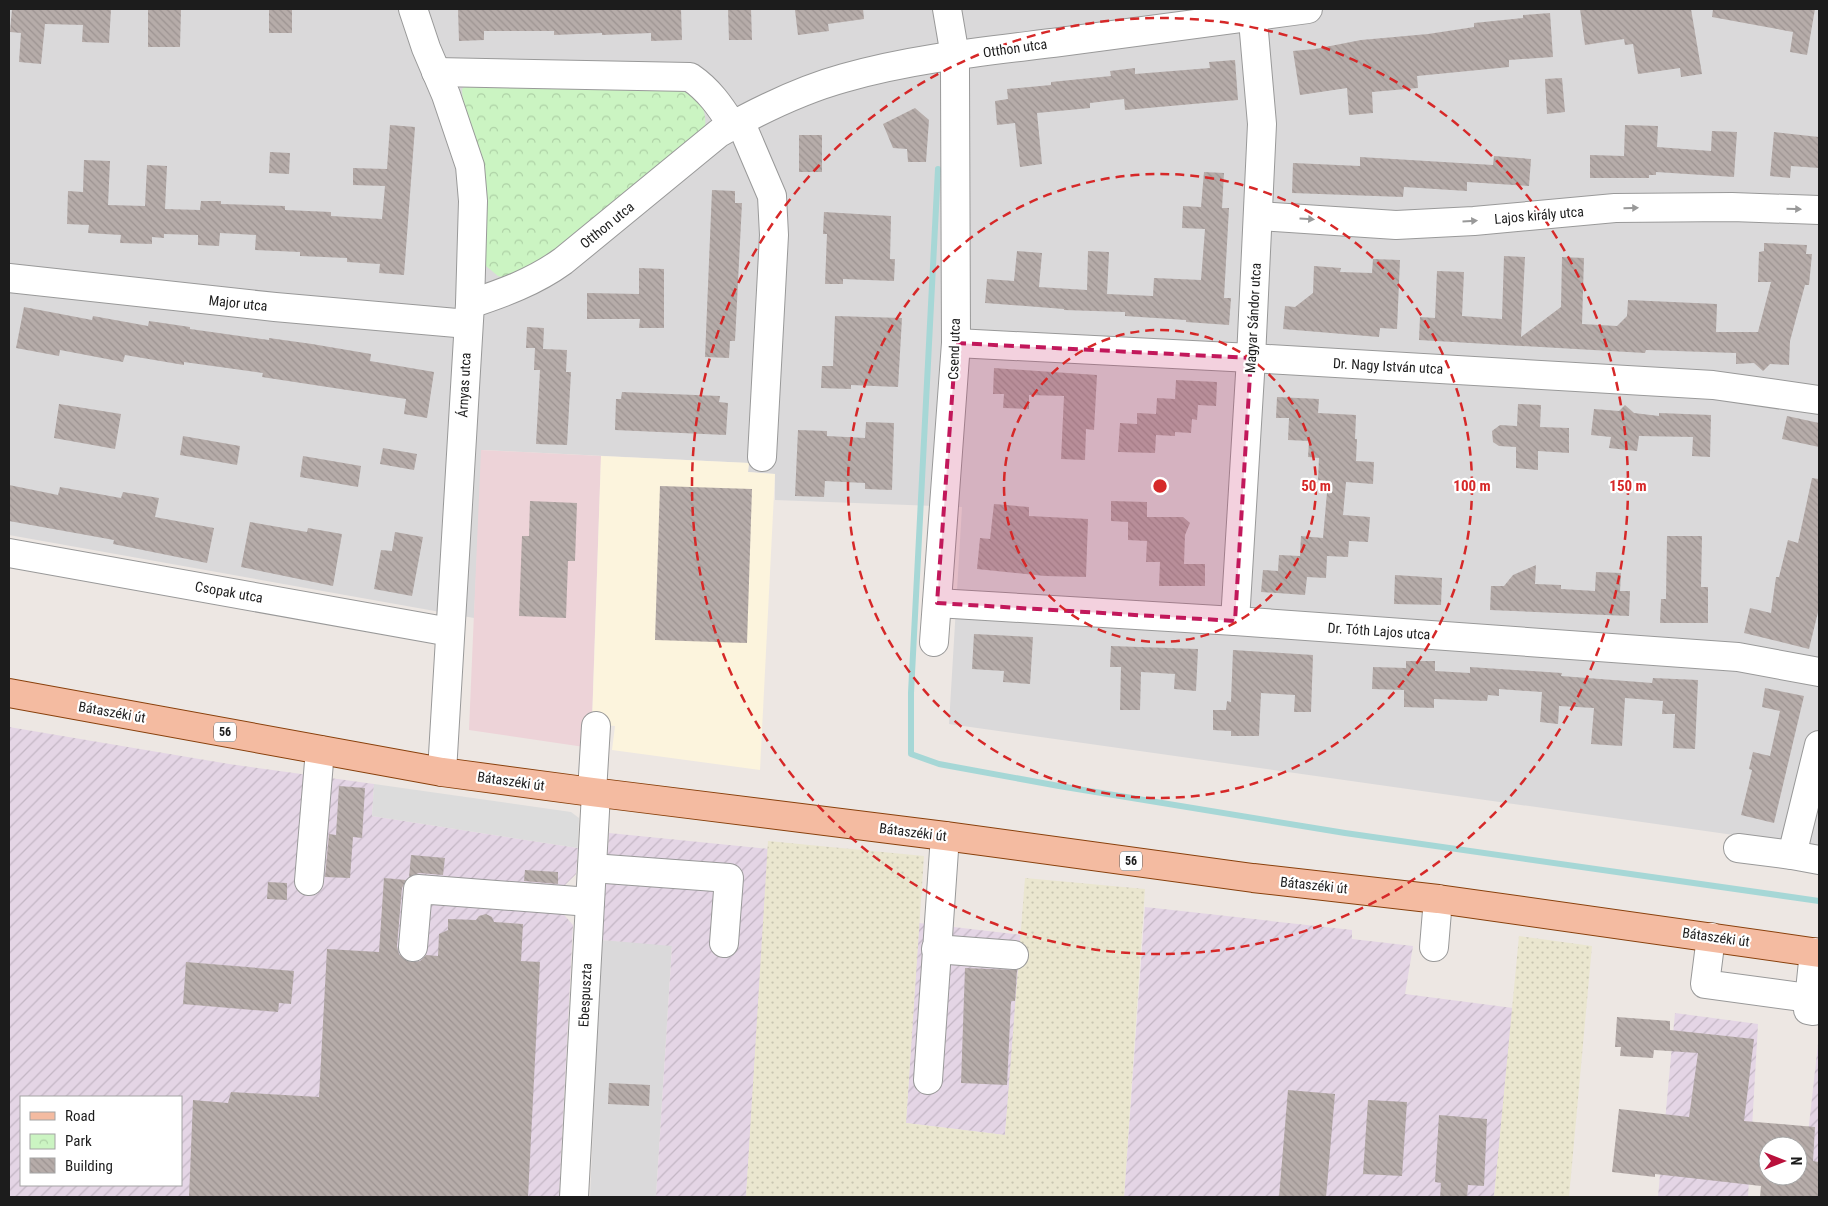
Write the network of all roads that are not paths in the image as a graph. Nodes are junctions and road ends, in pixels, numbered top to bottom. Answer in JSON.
{"nodes":[{"id":1,"x":413,"y":9,"type":"edge"},
{"id":2,"x":947,"y":9,"type":"edge"},
{"id":3,"x":1308,"y":9,"type":"edge"},
{"id":4,"x":1252,"y":12,"type":"edge"},
{"id":5,"x":955,"y":56,"type":"junction"},
{"id":6,"x":436,"y":72,"type":"junction"},
{"id":7,"x":736,"y":123,"type":"junction"},
{"id":8,"x":1819,"y":210,"type":"edge"},
{"id":9,"x":1259,"y":216,"type":"junction"},
{"id":10,"x":9,"y":278,"type":"edge"},
{"id":11,"x":469,"y":314,"type":"junction"},
{"id":12,"x":956,"y":343,"type":"junction"},
{"id":13,"x":1251,"y":358,"type":"junction"},
{"id":14,"x":1819,"y":400,"type":"edge"},
{"id":15,"x":762,"y":457,"type":"dead end"},
{"id":16,"x":9,"y":553,"type":"edge"},
{"id":17,"x":937,"y":603,"type":"junction"},
{"id":18,"x":1235,"y":621,"type":"junction"},
{"id":19,"x":450,"y":632,"type":"junction"},
{"id":20,"x":934,"y":642,"type":"dead end"},
{"id":21,"x":1819,"y":672,"type":"edge"},
{"id":22,"x":9,"y":693,"type":"edge"},
{"id":23,"x":596,"y":726,"type":"dead end"},
{"id":24,"x":1819,"y":745,"type":"edge"},
{"id":25,"x":320,"y":750,"type":"junction"},
{"id":26,"x":442,"y":772,"type":"junction"},
{"id":27,"x":594,"y":792,"type":"junction"},
{"id":28,"x":945,"y":836,"type":"junction"},
{"id":29,"x":1738,"y":848,"type":"dead end"},
{"id":30,"x":1792,"y":854,"type":"junction"},
{"id":31,"x":1819,"y":860,"type":"edge"},
{"id":32,"x":592,"y":868,"type":"junction"},
{"id":33,"x":309,"y":882,"type":"dead end"},
{"id":34,"x":1438,"y":900,"type":"junction"},
{"id":35,"x":590,"y":902,"type":"junction"},
{"id":36,"x":1711,"y":936,"type":"junction"},
{"id":37,"x":724,"y":942,"type":"dead end"},
{"id":38,"x":413,"y":947,"type":"dead end"},
{"id":39,"x":1434,"y":947,"type":"dead end"},
{"id":40,"x":936,"y":949,"type":"junction"},
{"id":41,"x":1817,"y":952,"type":"edge"},
{"id":42,"x":1014,"y":955,"type":"dead end"},
{"id":43,"x":1814,"y":1005,"type":"edge"},
{"id":44,"x":928,"y":1080,"type":"dead end"},
{"id":45,"x":574,"y":1197,"type":"edge"}],
"edges":[{"from":1,"to":6,"type":"street","name":"Árnyas utca"},
{"from":2,"to":5,"type":"street","name":"Csend utca"},
{"from":3,"to":4,"type":"street","name":"Otthon utca"},
{"from":4,"to":5,"type":"street","name":"Otthon utca"},
{"from":4,"to":9,"type":"street","name":"Magyar Sándor utca"},
{"from":5,"to":7,"type":"street","name":"Otthon utca"},
{"from":5,"to":12,"type":"street","name":"Csend utca"},
{"from":6,"to":7,"type":"street"},
{"from":6,"to":11,"type":"street","name":"Árnyas utca"},
{"from":7,"to":11,"type":"street","name":"Otthon utca"},
{"from":7,"to":15,"type":"street"},
{"from":9,"to":8,"type":"street","name":"Lajos király utca","one_way":true},
{"from":9,"to":13,"type":"street","name":"Magyar Sándor utca"},
{"from":10,"to":11,"type":"street","name":"Major utca"},
{"from":11,"to":19,"type":"street","name":"Árnyas utca"},
{"from":12,"to":13,"type":"street","name":"Dr. Nagy István utca"},
{"from":12,"to":17,"type":"street","name":"Csend utca"},
{"from":13,"to":14,"type":"street","name":"Dr. Nagy István utca"},
{"from":13,"to":18,"type":"street","name":"Magyar Sándor utca"},
{"from":16,"to":19,"type":"street","name":"Csopak utca"},
{"from":17,"to":18,"type":"street","name":"Dr. Tóth Lajos utca"},
{"from":17,"to":20,"type":"street","name":"Csend utca"},
{"from":18,"to":21,"type":"street","name":"Dr. Tóth Lajos utca"},
{"from":19,"to":26,"type":"street","name":"Árnyas utca"},
{"from":22,"to":25,"type":"main road","name":"Bátaszéki út","number":"56"},
{"from":23,"to":27,"type":"street","name":"Ebespuszta"},
{"from":24,"to":30,"type":"street"},
{"from":25,"to":26,"type":"main road","name":"Bátaszéki út","number":"56"},
{"from":25,"to":33,"type":"street"},
{"from":26,"to":27,"type":"main road","name":"Bátaszéki út","number":"56"},
{"from":27,"to":28,"type":"main road","name":"Bátaszéki út","number":"56"},
{"from":27,"to":32,"type":"street","name":"Ebespuszta"},
{"from":28,"to":34,"type":"main road","name":"Bátaszéki út","number":"56"},
{"from":28,"to":40,"type":"street"},
{"from":29,"to":30,"type":"street"},
{"from":30,"to":31,"type":"street"},
{"from":32,"to":35,"type":"street","name":"Ebespuszta"},
{"from":32,"to":37,"type":"street"},
{"from":34,"to":36,"type":"main road","name":"Bátaszéki út","number":"56"},
{"from":34,"to":39,"type":"street"},
{"from":35,"to":38,"type":"street"},
{"from":35,"to":45,"type":"street","name":"Ebespuszta"},
{"from":36,"to":41,"type":"main road","name":"Bátaszéki út","number":"56"},
{"from":36,"to":43,"type":"street"},
{"from":40,"to":42,"type":"street"},
{"from":40,"to":44,"type":"street"},
{"from":41,"to":43,"type":"street"}]}
